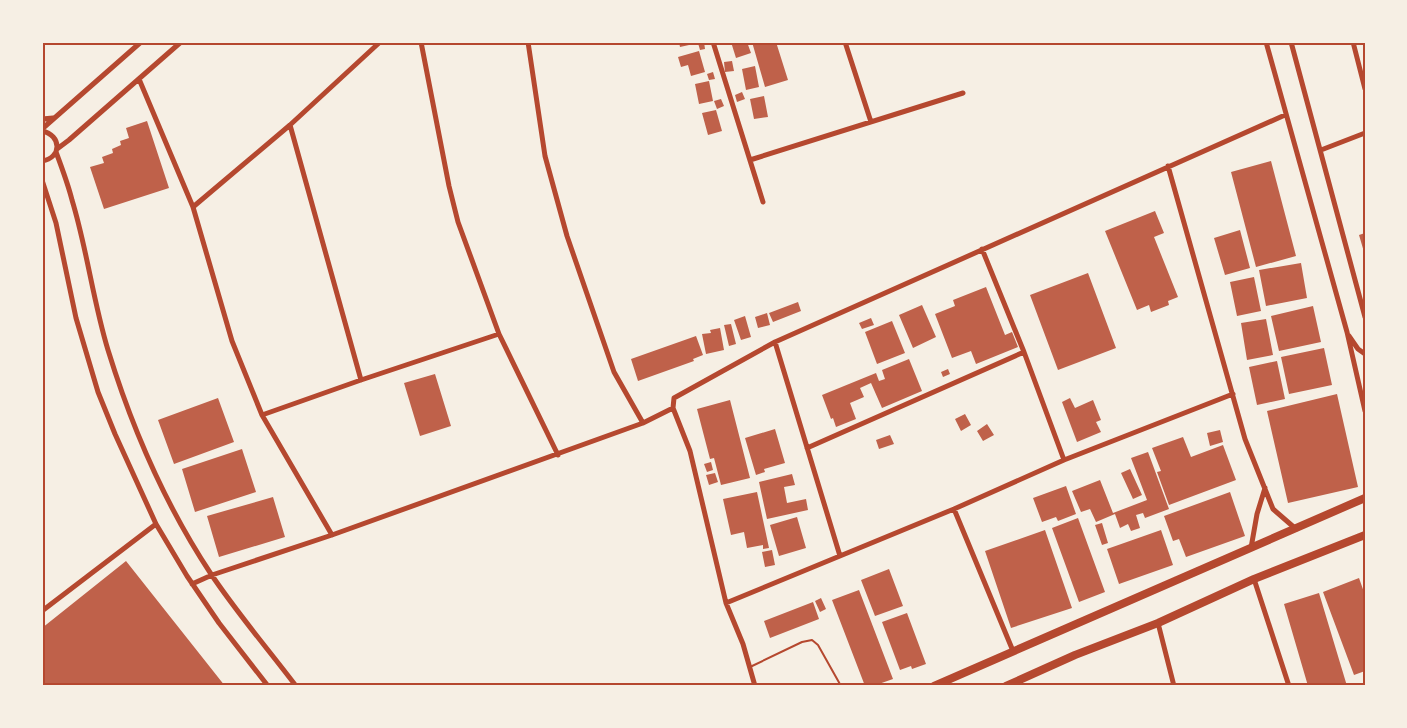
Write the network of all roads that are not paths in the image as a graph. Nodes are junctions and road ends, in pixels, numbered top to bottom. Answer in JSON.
{"nodes":[{"id":1,"x":141,"y":42,"type":"edge"},
{"id":2,"x":181,"y":42,"type":"edge"},
{"id":3,"x":380,"y":42,"type":"edge"},
{"id":4,"x":421,"y":42,"type":"edge"},
{"id":5,"x":528,"y":42,"type":"edge"},
{"id":6,"x":713,"y":42,"type":"edge"},
{"id":7,"x":845,"y":42,"type":"edge"},
{"id":8,"x":1266,"y":42,"type":"edge"},
{"id":9,"x":1291,"y":42,"type":"edge"},
{"id":10,"x":1353,"y":42,"type":"edge"},
{"id":11,"x":139,"y":78,"type":"junction"},
{"id":12,"x":1365,"y":89,"type":"edge"},
{"id":13,"x":963,"y":93,"type":"dead end"},
{"id":14,"x":1285,"y":115,"type":"junction"},
{"id":15,"x":54,"y":118,"type":"junction"},
{"id":16,"x":42,"y":119,"type":"edge"},
{"id":17,"x":871,"y":122,"type":"junction"},
{"id":18,"x":290,"y":125,"type":"junction"},
{"id":19,"x":42,"y":130,"type":"edge"},
{"id":20,"x":1365,"y":133,"type":"edge"},
{"id":21,"x":1320,"y":150,"type":"junction"},
{"id":22,"x":56,"y":151,"type":"junction"},
{"id":23,"x":750,"y":160,"type":"junction"},
{"id":24,"x":42,"y":161,"type":"edge"},
{"id":25,"x":1168,"y":166,"type":"junction"},
{"id":26,"x":42,"y":180,"type":"edge"},
{"id":27,"x":763,"y":202,"type":"dead end"},
{"id":28,"x":194,"y":207,"type":"junction"},
{"id":29,"x":982,"y":249,"type":"junction"},
{"id":30,"x":1364,"y":313,"type":"edge"},
{"id":31,"x":1347,"y":332,"type":"junction"},
{"id":32,"x":499,"y":334,"type":"junction"},
{"id":33,"x":775,"y":342,"type":"junction"},
{"id":34,"x":1023,"y":352,"type":"junction"},
{"id":35,"x":1365,"y":354,"type":"edge"},
{"id":36,"x":361,"y":380,"type":"junction"},
{"id":37,"x":1233,"y":393,"type":"junction"},
{"id":38,"x":673,"y":408,"type":"junction"},
{"id":39,"x":1365,"y":411,"type":"edge"},
{"id":40,"x":262,"y":415,"type":"junction"},
{"id":41,"x":643,"y":423,"type":"junction"},
{"id":42,"x":807,"y":447,"type":"junction"},
{"id":43,"x":558,"y":455,"type":"junction"},
{"id":44,"x":1064,"y":460,"type":"junction"},
{"id":45,"x":1265,"y":488,"type":"junction"},
{"id":46,"x":1365,"y":498,"type":"edge"},
{"id":47,"x":954,"y":509,"type":"junction"},
{"id":48,"x":156,"y":524,"type":"junction"},
{"id":49,"x":1296,"y":529,"type":"junction"},
{"id":50,"x":332,"y":535,"type":"junction"},
{"id":51,"x":1365,"y":535,"type":"edge"},
{"id":52,"x":1251,"y":548,"type":"junction"},
{"id":53,"x":840,"y":556,"type":"junction"},
{"id":54,"x":212,"y":575,"type":"junction"},
{"id":55,"x":1254,"y":579,"type":"junction"},
{"id":56,"x":192,"y":584,"type":"junction"},
{"id":57,"x":726,"y":603,"type":"junction"},
{"id":58,"x":42,"y":611,"type":"edge"},
{"id":59,"x":1158,"y":623,"type":"junction"},
{"id":60,"x":1013,"y":651,"type":"junction"},
{"id":61,"x":750,"y":667,"type":"junction"},
{"id":62,"x":268,"y":686,"type":"edge"},
{"id":63,"x":296,"y":686,"type":"edge"},
{"id":64,"x":754,"y":686,"type":"edge"},
{"id":65,"x":841,"y":686,"type":"edge"},
{"id":66,"x":934,"y":686,"type":"edge"},
{"id":67,"x":1006,"y":686,"type":"edge"},
{"id":68,"x":1174,"y":686,"type":"edge"},
{"id":69,"x":1289,"y":686,"type":"edge"}],
"edges":[{"from":1,"to":15,"type":"street"},
{"from":2,"to":11,"type":"street"},
{"from":3,"to":18,"type":"street"},
{"from":4,"to":32,"type":"street"},
{"from":5,"to":41,"type":"street"},
{"from":6,"to":23,"type":"street"},
{"from":7,"to":17,"type":"street"},
{"from":8,"to":14,"type":"street"},
{"from":9,"to":21,"type":"street"},
{"from":10,"to":12,"type":"street"},
{"from":11,"to":22,"type":"street"},
{"from":11,"to":28,"type":"street"},
{"from":13,"to":17,"type":"street"},
{"from":14,"to":25,"type":"street"},
{"from":14,"to":31,"type":"street"},
{"from":15,"to":16,"type":"street"},
{"from":15,"to":19,"type":"street"},
{"from":17,"to":23,"type":"street"},
{"from":18,"to":28,"type":"street"},
{"from":18,"to":36,"type":"street"},
{"from":19,"to":22,"type":"street"},
{"from":20,"to":21,"type":"street"},
{"from":21,"to":30,"type":"street"},
{"from":22,"to":24,"type":"street"},
{"from":22,"to":54,"type":"street"},
{"from":23,"to":27,"type":"street"},
{"from":25,"to":29,"type":"street"},
{"from":25,"to":37,"type":"street"},
{"from":26,"to":48,"type":"street"},
{"from":28,"to":40,"type":"street"},
{"from":29,"to":33,"type":"street"},
{"from":29,"to":34,"type":"street"},
{"from":31,"to":35,"type":"street"},
{"from":31,"to":39,"type":"street"},
{"from":32,"to":36,"type":"street"},
{"from":32,"to":43,"type":"street"},
{"from":33,"to":38,"type":"street"},
{"from":33,"to":42,"type":"street"},
{"from":34,"to":42,"type":"street"},
{"from":34,"to":44,"type":"street"},
{"from":36,"to":40,"type":"street"},
{"from":37,"to":44,"type":"street"},
{"from":37,"to":45,"type":"street"},
{"from":38,"to":41,"type":"street"},
{"from":38,"to":57,"type":"street"},
{"from":40,"to":50,"type":"street"},
{"from":41,"to":43,"type":"street"},
{"from":42,"to":53,"type":"street"},
{"from":43,"to":50,"type":"street"},
{"from":44,"to":47,"type":"street"},
{"from":45,"to":49,"type":"street"},
{"from":45,"to":52,"type":"street"},
{"from":46,"to":49,"type":"main road"},
{"from":47,"to":53,"type":"street"},
{"from":47,"to":60,"type":"street"},
{"from":48,"to":56,"type":"street"},
{"from":48,"to":58,"type":"street"},
{"from":49,"to":52,"type":"main road"},
{"from":50,"to":54,"type":"street"},
{"from":51,"to":55,"type":"main road"},
{"from":52,"to":60,"type":"main road"},
{"from":53,"to":57,"type":"street"},
{"from":54,"to":56,"type":"street"},
{"from":54,"to":63,"type":"street"},
{"from":55,"to":59,"type":"main road"},
{"from":55,"to":69,"type":"street"},
{"from":56,"to":62,"type":"street"},
{"from":57,"to":61,"type":"street"},
{"from":59,"to":67,"type":"main road"},
{"from":59,"to":68,"type":"street"},
{"from":60,"to":66,"type":"main road"},
{"from":61,"to":64,"type":"street"},
{"from":61,"to":65,"type":"lane"}]}
